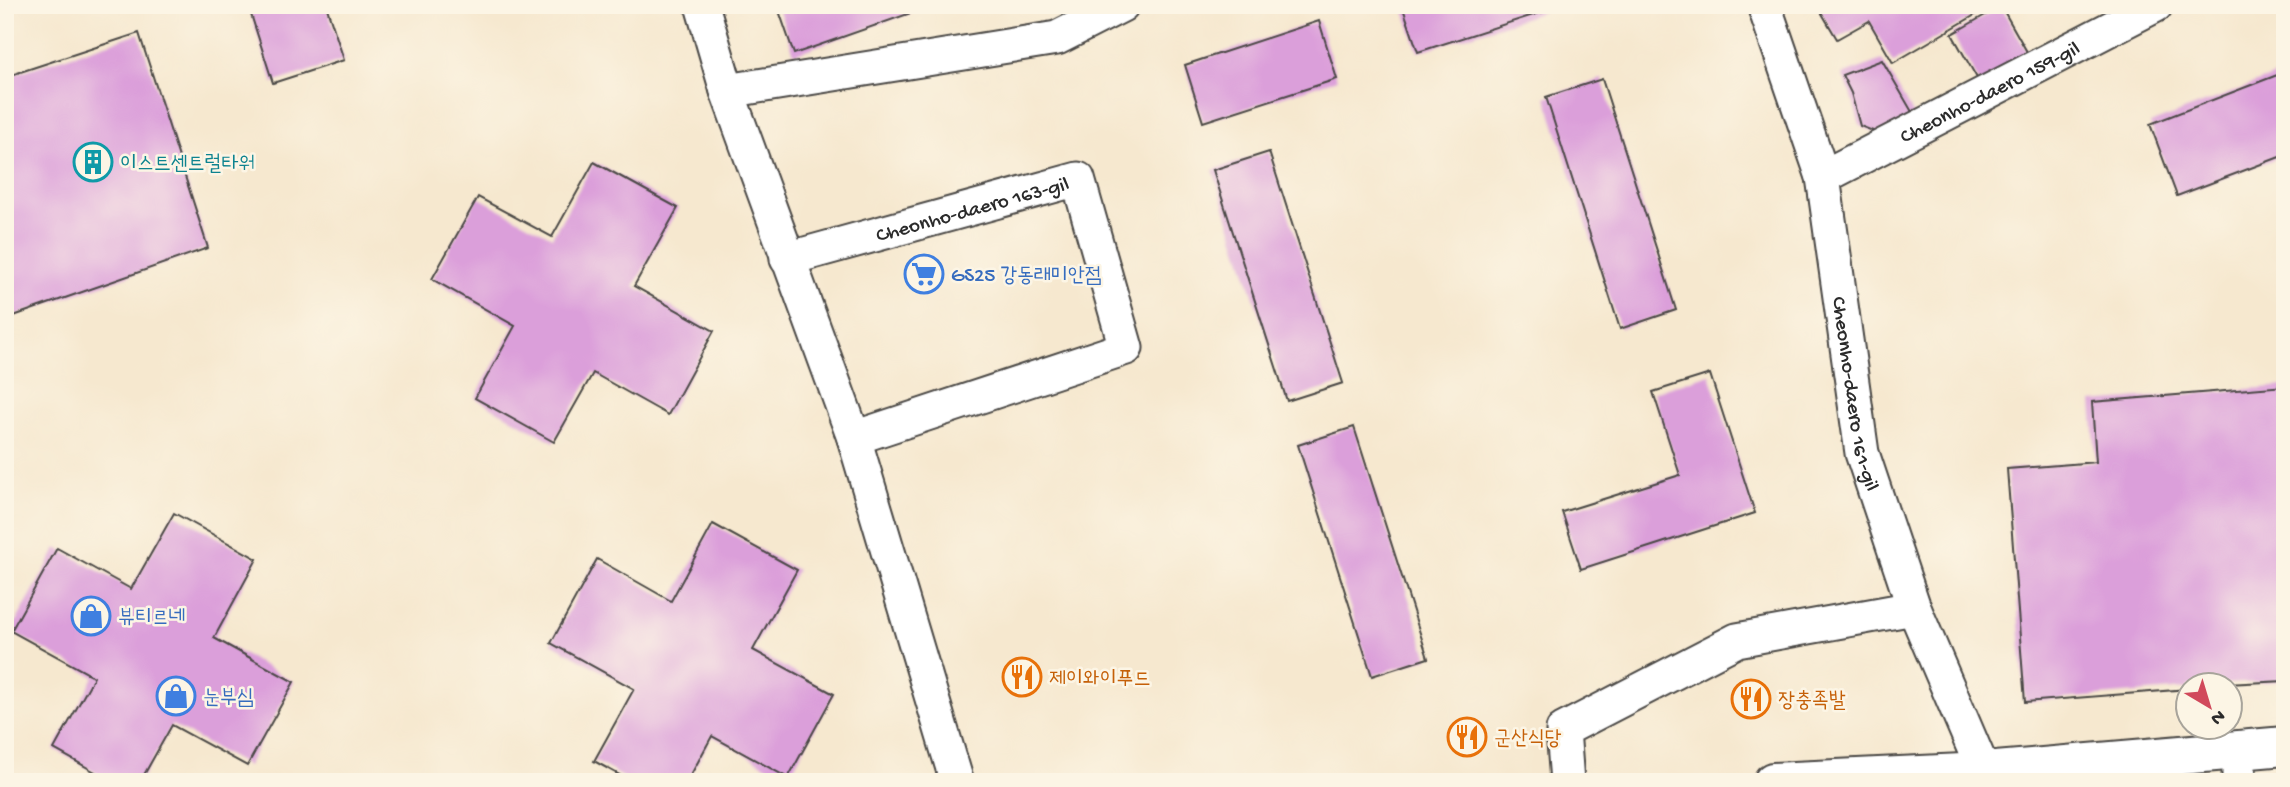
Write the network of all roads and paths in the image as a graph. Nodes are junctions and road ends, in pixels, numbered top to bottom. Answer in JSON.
{"nodes":[{"id":1,"x":702,"y":5,"type":"edge"},
{"id":2,"x":1122,"y":5,"type":"edge"},
{"id":3,"x":1764,"y":5,"type":"edge"},
{"id":4,"x":2156,"y":5,"type":"edge"},
{"id":5,"x":727,"y":91,"type":"junction"},
{"id":6,"x":1823,"y":177,"type":"junction"},
{"id":7,"x":788,"y":260,"type":"junction"},
{"id":8,"x":854,"y":438,"type":"junction"},
{"id":9,"x":1914,"y":608,"type":"junction"},
{"id":10,"x":2285,"y":746,"type":"edge"},
{"id":11,"x":2239,"y":766,"type":"edge"},
{"id":12,"x":1984,"y":772,"type":"junction"},
{"id":13,"x":957,"y":782,"type":"edge"},
{"id":14,"x":1567,"y":782,"type":"edge"},
{"id":15,"x":1773,"y":782,"type":"edge"}],
"edges":[{"from":1,"to":5,"type":"street"},
{"from":2,"to":5,"type":"street"},
{"from":3,"to":6,"type":"street","name":"Cheonho-daero 161-gil"},
{"from":4,"to":6,"type":"street","name":"Cheonho-daero 159-gil"},
{"from":5,"to":7,"type":"street"},
{"from":6,"to":9,"type":"street","name":"Cheonho-daero 161-gil"},
{"from":7,"to":8,"type":"street"},
{"from":7,"to":8,"type":"street","name":"Cheonho-daero 163-gil"},
{"from":8,"to":13,"type":"street"},
{"from":9,"to":12,"type":"street","name":"Cheonho-daero 161-gil"},
{"from":9,"to":14,"type":"street"},
{"from":10,"to":11,"type":"street"},
{"from":11,"to":12,"type":"street"},
{"from":12,"to":15,"type":"street"}]}
